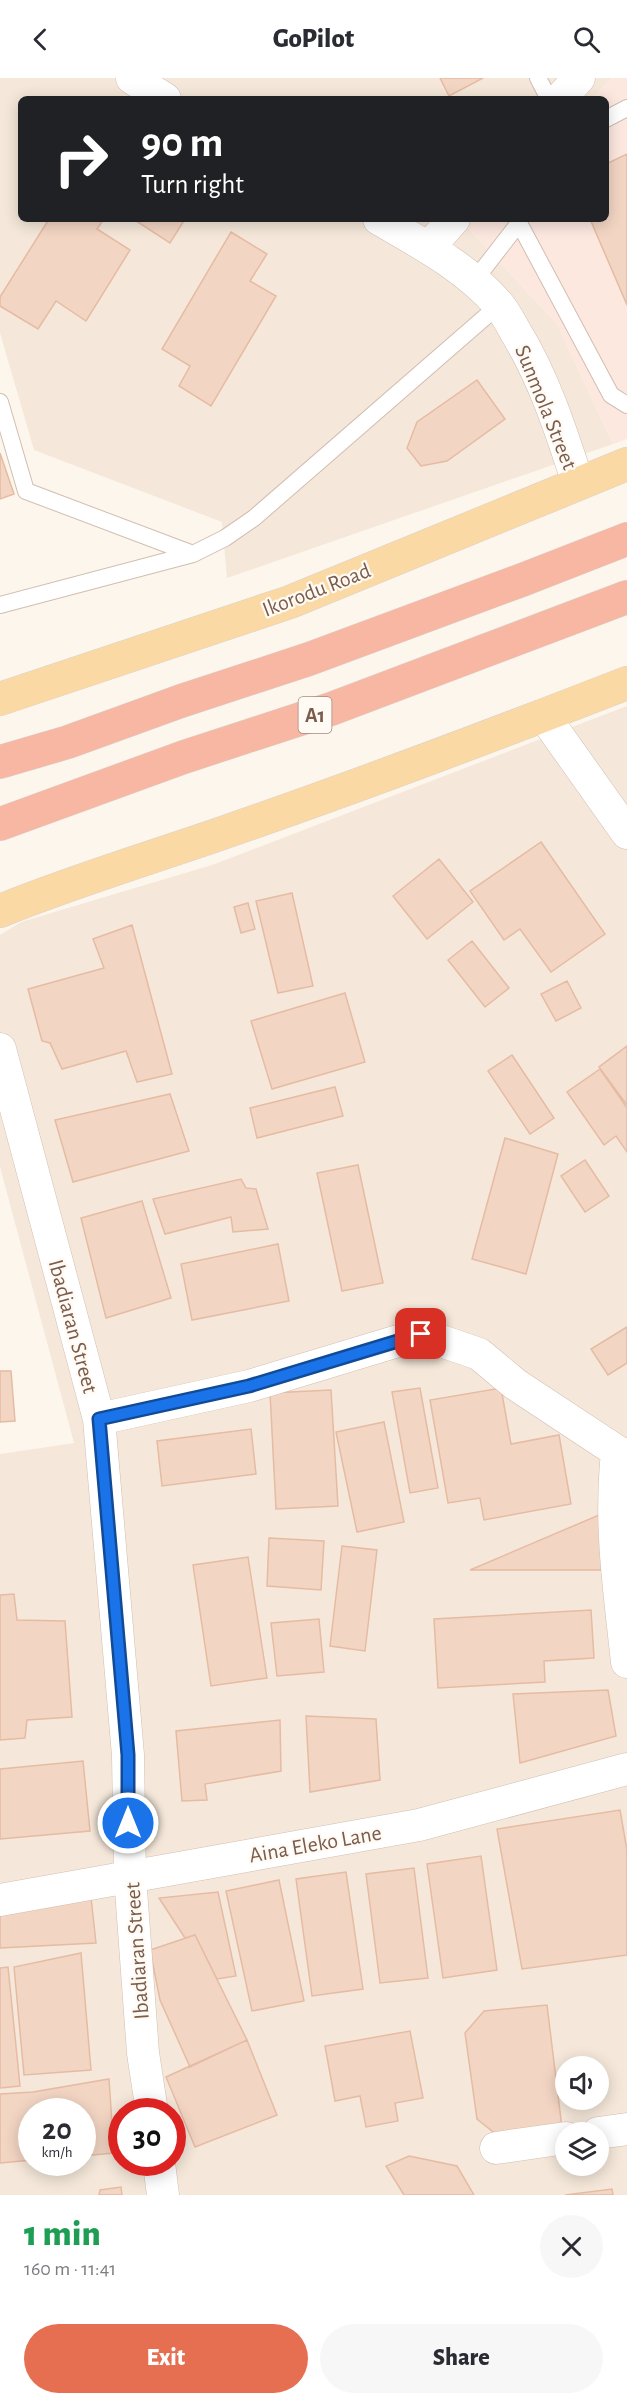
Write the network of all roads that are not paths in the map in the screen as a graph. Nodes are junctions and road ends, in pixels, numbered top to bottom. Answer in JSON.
{"nodes":[{"id":1,"x":132,"y":78,"type":"edge"},
{"id":2,"x":538,"y":78,"type":"edge"},
{"id":3,"x":579,"y":78,"type":"edge"},
{"id":4,"x":160,"y":96,"type":"edge"},
{"id":5,"x":547,"y":96,"type":"edge"},
{"id":6,"x":563,"y":96,"type":"edge"},
{"id":7,"x":627,"y":108,"type":"edge"},
{"id":8,"x":609,"y":117,"type":"edge"},
{"id":9,"x":384,"y":222,"type":"edge"},
{"id":10,"x":451,"y":222,"type":"edge"},
{"id":11,"x":519,"y":222,"type":"edge"},
{"id":12,"x":521,"y":222,"type":"edge"},
{"id":13,"x":428,"y":248,"type":"junction"},
{"id":14,"x":474,"y":281,"type":"junction"},
{"id":15,"x":499,"y":305,"type":"junction"},
{"id":16,"x":627,"y":387,"type":"edge"},
{"id":17,"x":610,"y":395,"type":"junction"},
{"id":18,"x":0,"y":402,"type":"edge"},
{"id":19,"x":627,"y":405,"type":"edge"},
{"id":20,"x":627,"y":464,"type":"edge"},
{"id":21,"x":578,"y":483,"type":"junction"},
{"id":22,"x":627,"y":539,"type":"edge"},
{"id":23,"x":193,"y":554,"type":"junction"},
{"id":24,"x":627,"y":597,"type":"edge"},
{"id":25,"x":0,"y":605,"type":"edge"},
{"id":26,"x":627,"y":683,"type":"edge"},
{"id":27,"x":0,"y":699,"type":"edge"},
{"id":28,"x":544,"y":716,"type":"junction"},
{"id":29,"x":0,"y":762,"type":"edge"},
{"id":30,"x":0,"y":824,"type":"edge"},
{"id":31,"x":627,"y":833,"type":"edge"},
{"id":32,"x":0,"y":911,"type":"edge"},
{"id":33,"x":0,"y":1049,"type":"edge"},
{"id":34,"x":99,"y":1419,"type":"junction"},
{"id":35,"x":626,"y":1455,"type":"edge"},
{"id":36,"x":627,"y":1662,"type":"edge"},
{"id":37,"x":627,"y":1769,"type":"edge"},
{"id":38,"x":130,"y":1876,"type":"junction"},
{"id":39,"x":0,"y":1900,"type":"edge"},
{"id":40,"x":150,"y":2098,"type":"edge"},
{"id":41,"x":627,"y":2129,"type":"edge"},
{"id":42,"x":609,"y":2131,"type":"edge"},
{"id":43,"x":555,"y":2140,"type":"edge"},
{"id":44,"x":496,"y":2148,"type":"dead end"},
{"id":45,"x":161,"y":2176,"type":"edge"},
{"id":46,"x":163,"y":2195,"type":"edge"}],
"edges":[{"from":1,"to":4,"type":"street"},
{"from":2,"to":5,"type":"lane"},
{"from":3,"to":6,"type":"street"},
{"from":7,"to":8,"type":"lane"},
{"from":9,"to":13,"type":"street","name":"Sunmola Street"},
{"from":10,"to":13,"type":"street"},
{"from":11,"to":14,"type":"lane"},
{"from":12,"to":17,"type":"lane"},
{"from":13,"to":14,"type":"street","name":"Sunmola Street"},
{"from":14,"to":15,"type":"street","name":"Sunmola Street"},
{"from":15,"to":21,"type":"street","name":"Sunmola Street"},
{"from":15,"to":23,"type":"lane"},
{"from":16,"to":17,"type":"lane"},
{"from":17,"to":19,"type":"lane"},
{"from":18,"to":23,"type":"lane"},
{"from":20,"to":21,"type":"main road","name":"Ikorodu Road"},
{"from":21,"to":27,"type":"main road","name":"Ikorodu Road"},
{"from":22,"to":29,"type":"highway","number":"A1"},
{"from":23,"to":25,"type":"lane"},
{"from":24,"to":30,"type":"highway","number":"A1"},
{"from":26,"to":28,"type":"main road"},
{"from":28,"to":31,"type":"street"},
{"from":28,"to":32,"type":"main road"},
{"from":33,"to":34,"type":"street","name":"Ibadiaran Street"},
{"from":34,"to":35,"type":"street"},
{"from":34,"to":38,"type":"street","name":"Ibadiaran Street"},
{"from":35,"to":36,"type":"street"},
{"from":37,"to":38,"type":"street","name":"Aina Eleko Lane"},
{"from":38,"to":39,"type":"street","name":"Aina Eleko Lane"},
{"from":38,"to":40,"type":"street","name":"Ibadiaran Street"},
{"from":41,"to":42,"type":"street"},
{"from":43,"to":44,"type":"street"},
{"from":45,"to":46,"type":"street"}]}
